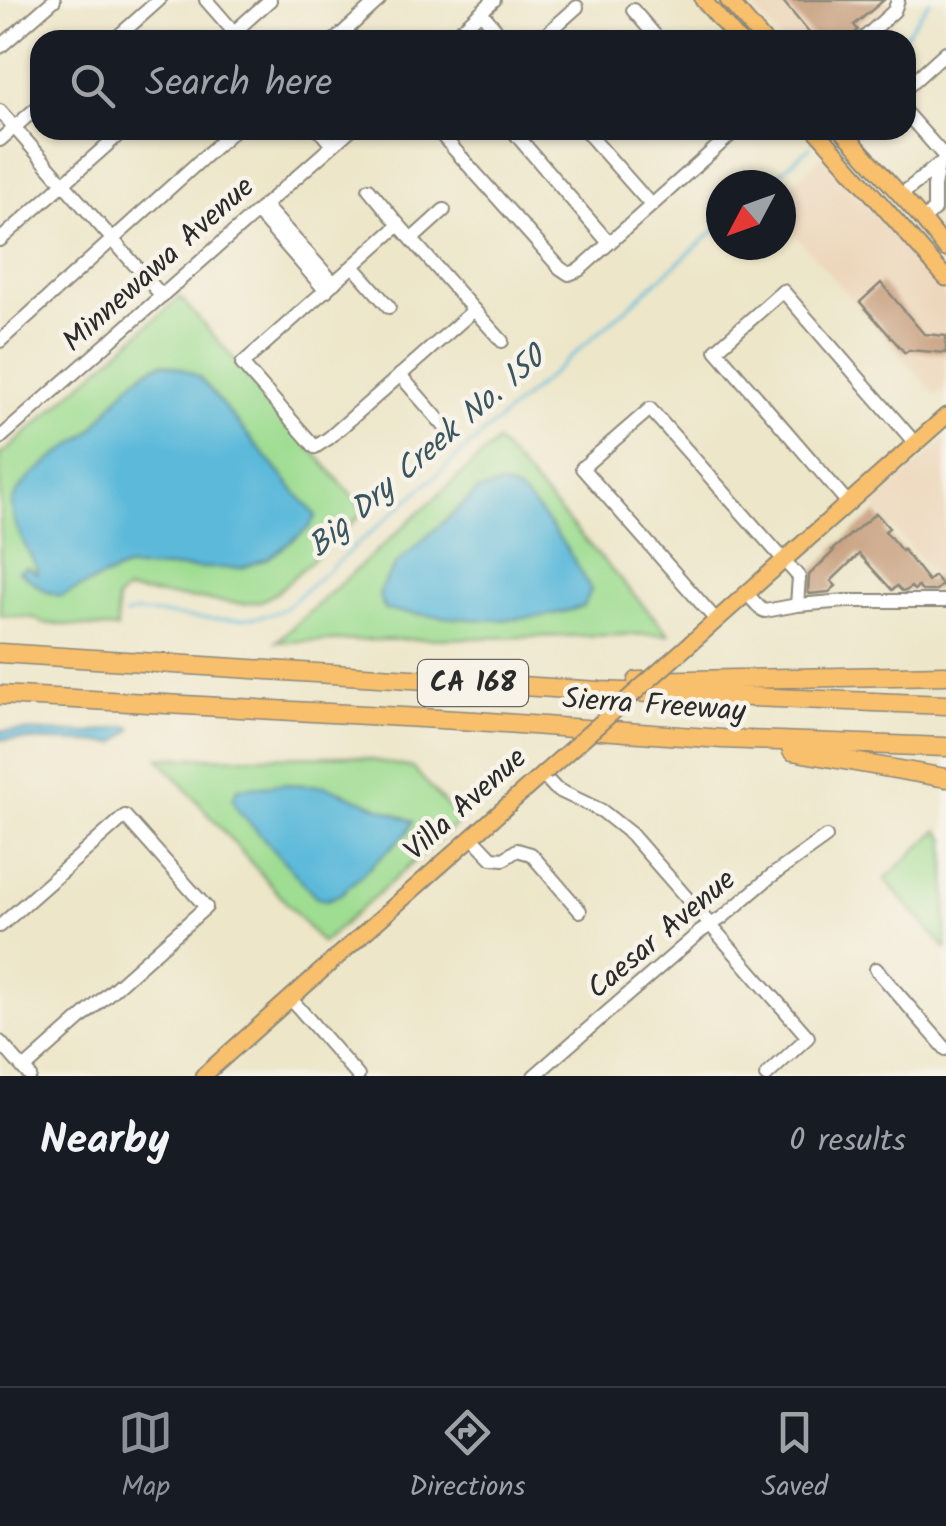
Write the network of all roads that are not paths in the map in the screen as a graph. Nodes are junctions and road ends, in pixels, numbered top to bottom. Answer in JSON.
{"nodes":[{"id":1,"x":54,"y":0,"type":"edge"},
{"id":2,"x":160,"y":0,"type":"edge"},
{"id":3,"x":206,"y":0,"type":"edge"},
{"id":4,"x":270,"y":0,"type":"edge"},
{"id":5,"x":380,"y":0,"type":"edge"},
{"id":6,"x":494,"y":0,"type":"edge"},
{"id":7,"x":703,"y":0,"type":"edge"},
{"id":8,"x":727,"y":0,"type":"edge"},
{"id":9,"x":898,"y":0,"type":"edge"},
{"id":10,"x":577,"y":7,"type":"dead end"},
{"id":11,"x":632,"y":10,"type":"dead end"},
{"id":12,"x":481,"y":12,"type":"junction"},
{"id":13,"x":126,"y":30,"type":"edge"},
{"id":14,"x":228,"y":30,"type":"edge"},
{"id":15,"x":240,"y":30,"type":"edge"},
{"id":16,"x":346,"y":30,"type":"edge"},
{"id":17,"x":461,"y":30,"type":"edge"},
{"id":18,"x":496,"y":30,"type":"edge"},
{"id":19,"x":551,"y":30,"type":"edge"},
{"id":20,"x":650,"y":30,"type":"edge"},
{"id":21,"x":729,"y":30,"type":"edge"},
{"id":22,"x":754,"y":30,"type":"edge"},
{"id":23,"x":873,"y":30,"type":"edge"},
{"id":24,"x":0,"y":47,"type":"edge"},
{"id":25,"x":946,"y":52,"type":"edge"},
{"id":26,"x":916,"y":79,"type":"edge"},
{"id":27,"x":0,"y":111,"type":"edge"},
{"id":28,"x":30,"y":114,"type":"edge"},
{"id":29,"x":916,"y":126,"type":"edge"},
{"id":30,"x":14,"y":128,"type":"junction"},
{"id":31,"x":0,"y":140,"type":"edge"},
{"id":32,"x":113,"y":140,"type":"edge"},
{"id":33,"x":223,"y":140,"type":"edge"},
{"id":34,"x":328,"y":140,"type":"edge"},
{"id":35,"x":338,"y":140,"type":"edge"},
{"id":36,"x":447,"y":140,"type":"edge"},
{"id":37,"x":521,"y":140,"type":"edge"},
{"id":38,"x":593,"y":140,"type":"edge"},
{"id":39,"x":725,"y":140,"type":"edge"},
{"id":40,"x":825,"y":140,"type":"edge"},
{"id":41,"x":846,"y":140,"type":"edge"},
{"id":42,"x":851,"y":140,"type":"edge"},
{"id":43,"x":332,"y":145,"type":"junction"},
{"id":44,"x":860,"y":151,"type":"junction"},
{"id":45,"x":943,"y":160,"type":"edge"},
{"id":46,"x":63,"y":184,"type":"junction"},
{"id":47,"x":368,"y":189,"type":"dead end"},
{"id":48,"x":901,"y":195,"type":"junction"},
{"id":49,"x":651,"y":206,"type":"junction"},
{"id":50,"x":260,"y":209,"type":"junction"},
{"id":51,"x":444,"y":210,"type":"dead end"},
{"id":52,"x":946,"y":222,"type":"edge"},
{"id":53,"x":399,"y":225,"type":"junction"},
{"id":54,"x":928,"y":227,"type":"junction"},
{"id":55,"x":112,"y":239,"type":"junction"},
{"id":56,"x":412,"y":239,"type":"junction"},
{"id":57,"x":0,"y":240,"type":"edge"},
{"id":58,"x":610,"y":243,"type":"junction"},
{"id":59,"x":946,"y":248,"type":"edge"},
{"id":60,"x":353,"y":266,"type":"junction"},
{"id":61,"x":946,"y":278,"type":"edge"},
{"id":62,"x":330,"y":287,"type":"junction"},
{"id":63,"x":162,"y":296,"type":"junction"},
{"id":64,"x":389,"y":307,"type":"dead end"},
{"id":65,"x":474,"y":310,"type":"junction"},
{"id":66,"x":502,"y":340,"type":"dead end"},
{"id":67,"x":0,"y":341,"type":"edge"},
{"id":68,"x":400,"y":376,"type":"junction"},
{"id":69,"x":946,"y":416,"type":"edge"},
{"id":70,"x":445,"y":428,"type":"dead end"},
{"id":71,"x":1,"y":438,"type":"edge"},
{"id":72,"x":915,"y":443,"type":"junction"},
{"id":73,"x":848,"y":503,"type":"junction"},
{"id":74,"x":783,"y":560,"type":"junction"},
{"id":75,"x":746,"y":593,"type":"junction"},
{"id":76,"x":946,"y":602,"type":"edge"},
{"id":77,"x":798,"y":605,"type":"junction"},
{"id":78,"x":716,"y":620,"type":"junction"},
{"id":79,"x":0,"y":653,"type":"edge"},
{"id":80,"x":946,"y":675,"type":"edge"},
{"id":81,"x":490,"y":684,"type":"junction"},
{"id":82,"x":0,"y":695,"type":"edge"},
{"id":83,"x":946,"y":705,"type":"edge"},
{"id":84,"x":722,"y":739,"type":"junction"},
{"id":85,"x":946,"y":748,"type":"edge"},
{"id":86,"x":543,"y":773,"type":"junction"},
{"id":87,"x":946,"y":778,"type":"edge"},
{"id":88,"x":472,"y":837,"type":"junction"},
{"id":89,"x":826,"y":837,"type":"dead end"},
{"id":90,"x":580,"y":911,"type":"dead end"},
{"id":91,"x":711,"y":924,"type":"junction"},
{"id":92,"x":0,"y":926,"type":"edge"},
{"id":93,"x":876,"y":969,"type":"dead end"},
{"id":94,"x":291,"y":998,"type":"junction"},
{"id":95,"x":0,"y":1042,"type":"edge"},
{"id":96,"x":946,"y":1048,"type":"edge"},
{"id":97,"x":28,"y":1073,"type":"edge"},
{"id":98,"x":203,"y":1076,"type":"edge"},
{"id":99,"x":358,"y":1076,"type":"edge"},
{"id":100,"x":534,"y":1076,"type":"edge"},
{"id":101,"x":766,"y":1076,"type":"edge"}],
"edges":[{"from":1,"to":24,"type":"street"},
{"from":2,"to":13,"type":"street"},
{"from":3,"to":14,"type":"street"},
{"from":4,"to":15,"type":"street"},
{"from":5,"to":16,"type":"street"},
{"from":6,"to":12,"type":"street"},
{"from":7,"to":21,"type":"main road"},
{"from":8,"to":22,"type":"main road"},
{"from":9,"to":23,"type":"street"},
{"from":10,"to":19,"type":"street"},
{"from":11,"to":20,"type":"street"},
{"from":12,"to":17,"type":"street"},
{"from":12,"to":18,"type":"street"},
{"from":25,"to":26,"type":"street"},
{"from":27,"to":30,"type":"street"},
{"from":28,"to":30,"type":"street"},
{"from":29,"to":45,"type":"street"},
{"from":30,"to":31,"type":"street"},
{"from":30,"to":46,"type":"street"},
{"from":32,"to":46,"type":"street"},
{"from":33,"to":55,"type":"street"},
{"from":34,"to":43,"type":"street"},
{"from":35,"to":43,"type":"street","name":"Minnewawa Avenue"},
{"from":36,"to":58,"type":"street"},
{"from":37,"to":58,"type":"street"},
{"from":38,"to":49,"type":"street"},
{"from":39,"to":49,"type":"street"},
{"from":40,"to":61,"type":"main road"},
{"from":41,"to":44,"type":"main road"},
{"from":42,"to":44,"type":"main road"},
{"from":43,"to":50,"type":"street","name":"Minnewawa Avenue"},
{"from":44,"to":48,"type":"main road"},
{"from":45,"to":48,"type":"street"},
{"from":45,"to":54,"type":"street"},
{"from":46,"to":55,"type":"street"},
{"from":46,"to":57,"type":"street"},
{"from":47,"to":53,"type":"street"},
{"from":48,"to":54,"type":"main road"},
{"from":49,"to":58,"type":"street"},
{"from":50,"to":62,"type":"street"},
{"from":50,"to":63,"type":"street","name":"Minnewawa Avenue"},
{"from":51,"to":56,"type":"street"},
{"from":52,"to":54,"type":"street"},
{"from":53,"to":56,"type":"street"},
{"from":53,"to":60,"type":"street"},
{"from":54,"to":59,"type":"main road"},
{"from":55,"to":63,"type":"street"},
{"from":55,"to":67,"type":"street"},
{"from":56,"to":65,"type":"street"},
{"from":60,"to":62,"type":"street"},
{"from":60,"to":64,"type":"street"},
{"from":62,"to":68,"type":"street"},
{"from":63,"to":71,"type":"street","name":"Minnewawa Avenue"},
{"from":65,"to":66,"type":"street"},
{"from":65,"to":68,"type":"street"},
{"from":68,"to":70,"type":"street"},
{"from":69,"to":72,"type":"main road","name":"Villa Avenue"},
{"from":72,"to":73,"type":"main road","name":"Villa Avenue"},
{"from":72,"to":73,"type":"street"},
{"from":73,"to":74,"type":"main road","name":"Villa Avenue"},
{"from":74,"to":75,"type":"main road","name":"Villa Avenue"},
{"from":74,"to":77,"type":"street"},
{"from":74,"to":78,"type":"street"},
{"from":75,"to":77,"type":"street"},
{"from":75,"to":78,"type":"main road","name":"Villa Avenue"},
{"from":76,"to":77,"type":"street"},
{"from":78,"to":86,"type":"main road","name":"Villa Avenue","bridge":true},
{"from":79,"to":81,"type":"highway","name":"Sierra Freeway","number":"CA 168"},
{"from":80,"to":81,"type":"highway"},
{"from":81,"to":83,"type":"highway","name":"Sierra Freeway","number":"CA 168"},
{"from":82,"to":84,"type":"highway","name":"Sierra Freeway","number":"CA 168"},
{"from":84,"to":85,"type":"highway","name":"Sierra Freeway","number":"CA 168"},
{"from":84,"to":87,"type":"highway"},
{"from":86,"to":88,"type":"main road","name":"Villa Avenue"},
{"from":86,"to":91,"type":"street"},
{"from":88,"to":90,"type":"street"},
{"from":88,"to":94,"type":"main road","name":"Villa Avenue"},
{"from":89,"to":91,"type":"street","name":"Caesar Avenue"},
{"from":91,"to":100,"type":"street","name":"Caesar Avenue"},
{"from":91,"to":101,"type":"street"},
{"from":92,"to":97,"type":"street"},
{"from":93,"to":96,"type":"street"},
{"from":94,"to":98,"type":"main road","name":"Villa Avenue"},
{"from":94,"to":99,"type":"street"},
{"from":95,"to":97,"type":"street"}]}
